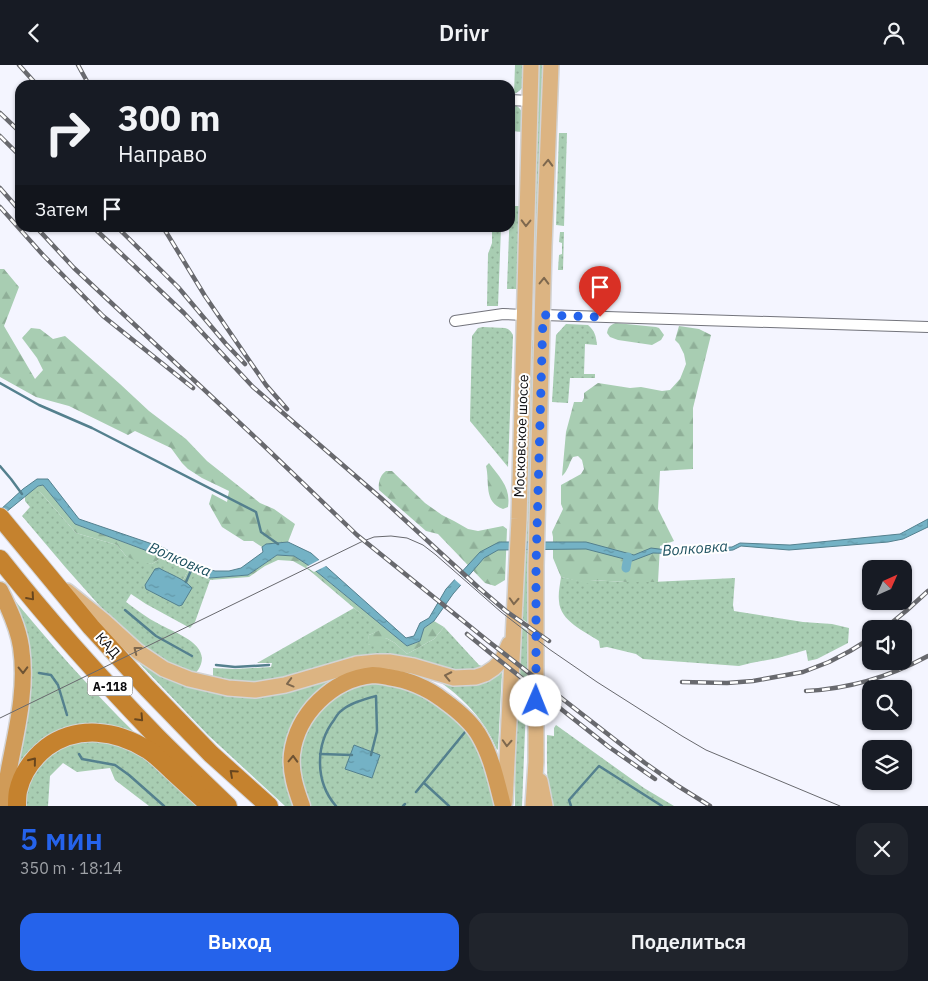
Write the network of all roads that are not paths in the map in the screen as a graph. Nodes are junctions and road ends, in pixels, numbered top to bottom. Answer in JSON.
{"nodes":[{"id":1,"x":531,"y":65,"type":"edge"},
{"id":2,"x":551,"y":65,"type":"edge"},
{"id":3,"x":515,"y":100,"type":"edge"},
{"id":4,"x":530,"y":101,"type":"junction"},
{"id":5,"x":524,"y":315,"type":"junction"},
{"id":6,"x":543,"y":315,"type":"junction"},
{"id":7,"x":455,"y":321,"type":"dead end"},
{"id":8,"x":928,"y":327,"type":"edge"},
{"id":9,"x":4,"y":522,"type":"edge"},
{"id":10,"x":0,"y":559,"type":"edge"},
{"id":11,"x":51,"y":578,"type":"junction"},
{"id":12,"x":0,"y":590,"type":"edge"},
{"id":13,"x":512,"y":635,"type":"junction"},
{"id":14,"x":536,"y":762,"type":"junction"},
{"id":15,"x":3,"y":806,"type":"edge"},
{"id":16,"x":17,"y":806,"type":"edge"},
{"id":17,"x":213,"y":806,"type":"edge"},
{"id":18,"x":228,"y":806,"type":"edge"},
{"id":19,"x":269,"y":806,"type":"edge"},
{"id":20,"x":302,"y":806,"type":"edge"},
{"id":21,"x":504,"y":806,"type":"edge"},
{"id":22,"x":533,"y":806,"type":"edge"},
{"id":23,"x":545,"y":806,"type":"edge"}],
"edges":[{"from":1,"to":4,"type":"main road","name":"Московское шоссе"},
{"from":6,"to":2,"type":"main road","name":"Московское шоссе","one_way":true},
{"from":3,"to":4,"type":"street"},
{"from":4,"to":5,"type":"main road","name":"Московское шоссе","one_way":true},
{"from":5,"to":6,"type":"main road"},
{"from":5,"to":7,"type":"street"},
{"from":5,"to":13,"type":"main road","name":"Московское шоссе","one_way":true},
{"from":6,"to":8,"type":"street"},
{"from":6,"to":14,"type":"main road","name":"Московское шоссе"},
{"from":9,"to":11,"type":"highway","name":"КАД","number":"А-118"},
{"from":10,"to":18,"type":"highway","name":"КАД","number":"А-118","one_way":true},
{"from":13,"to":11,"type":"main road","one_way":true},
{"from":19,"to":11,"type":"highway","name":"КАД","number":"А-118","one_way":true},
{"from":12,"to":15,"type":"highway","one_way":true},
{"from":13,"to":21,"type":"main road","name":"Московское шоссе","one_way":true},
{"from":14,"to":22,"type":"main road","name":"Московское шоссе"},
{"from":14,"to":23,"type":"main road"},
{"from":16,"to":17,"type":"highway","one_way":true},
{"from":20,"to":21,"type":"highway","one_way":true}]}
